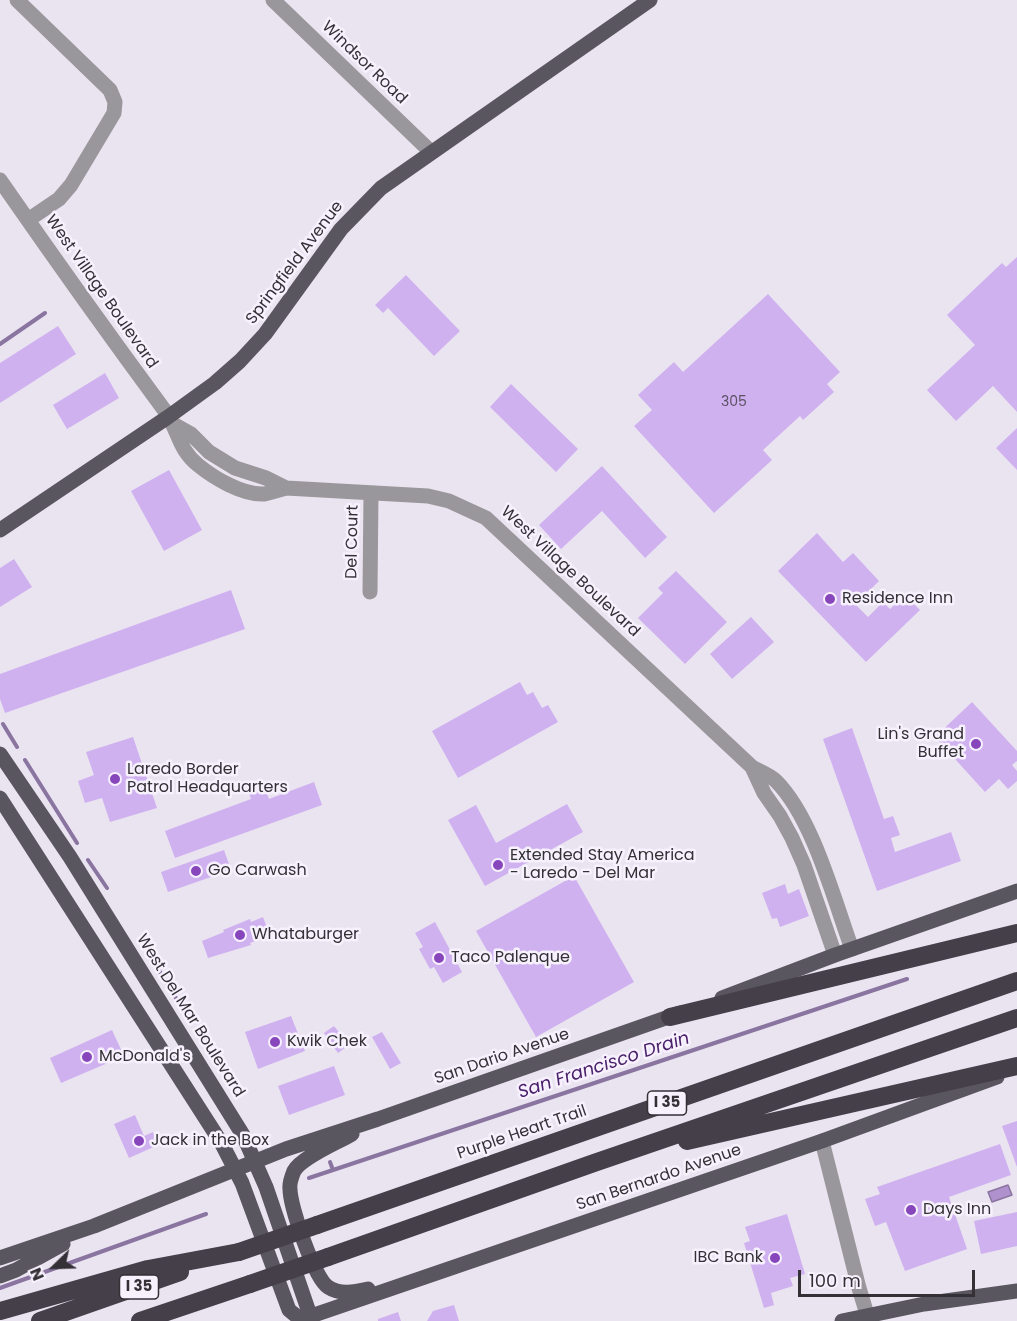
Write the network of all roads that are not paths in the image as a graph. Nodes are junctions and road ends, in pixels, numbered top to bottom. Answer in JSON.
{"nodes":[{"id":1,"x":17,"y":0,"type":"edge"},
{"id":2,"x":273,"y":0,"type":"edge"},
{"id":3,"x":650,"y":0,"type":"edge"},
{"id":4,"x":431,"y":152,"type":"junction"},
{"id":5,"x":0,"y":180,"type":"edge"},
{"id":6,"x":28,"y":220,"type":"junction"},
{"id":7,"x":172,"y":421,"type":"junction"},
{"id":8,"x":371,"y":493,"type":"junction"},
{"id":9,"x":0,"y":530,"type":"edge"},
{"id":10,"x":370,"y":592,"type":"dead end"},
{"id":11,"x":0,"y":754,"type":"edge"},
{"id":12,"x":752,"y":767,"type":"junction"},
{"id":13,"x":0,"y":798,"type":"edge"},
{"id":14,"x":41,"y":812,"type":"junction"},
{"id":15,"x":18,"y":826,"type":"junction"},
{"id":16,"x":1017,"y":891,"type":"edge"},
{"id":17,"x":1017,"y":933,"type":"edge"},
{"id":18,"x":127,"y":946,"type":"junction"},
{"id":19,"x":852,"y":949,"type":"junction"},
{"id":20,"x":835,"y":955,"type":"junction"},
{"id":21,"x":103,"y":958,"type":"junction"},
{"id":22,"x":1017,"y":981,"type":"edge"},
{"id":23,"x":670,"y":1017,"type":"junction"},
{"id":24,"x":1017,"y":1018,"type":"edge"},
{"id":25,"x":180,"y":1032,"type":"junction"},
{"id":26,"x":152,"y":1033,"type":"junction"},
{"id":27,"x":1017,"y":1068,"type":"edge"},
{"id":28,"x":378,"y":1119,"type":"junction"},
{"id":29,"x":822,"y":1141,"type":"junction"},
{"id":30,"x":255,"y":1160,"type":"junction"},
{"id":31,"x":594,"y":1163,"type":"junction"},
{"id":32,"x":235,"y":1168,"type":"junction"},
{"id":33,"x":94,"y":1226,"type":"junction"},
{"id":34,"x":239,"y":1252,"type":"junction"},
{"id":35,"x":0,"y":1258,"type":"edge"},
{"id":36,"x":433,"y":1274,"type":"junction"},
{"id":37,"x":0,"y":1276,"type":"edge"},
{"id":38,"x":1017,"y":1291,"type":"edge"},
{"id":39,"x":174,"y":1309,"type":"junction"},
{"id":40,"x":0,"y":1311,"type":"edge"},
{"id":41,"x":312,"y":1319,"type":"edge"},
{"id":42,"x":868,"y":1319,"type":"edge"},
{"id":43,"x":40,"y":1321,"type":"edge"},
{"id":44,"x":140,"y":1321,"type":"edge"},
{"id":45,"x":152,"y":1321,"type":"edge"},
{"id":46,"x":842,"y":1321,"type":"edge"}],
"edges":[{"from":1,"to":6,"type":"street"},
{"from":2,"to":4,"type":"street","name":"Windsor Road"},
{"from":3,"to":4,"type":"main road","name":"Springfield Avenue"},
{"from":4,"to":7,"type":"main road","name":"Springfield Avenue"},
{"from":5,"to":6,"type":"street","name":"West Village Boulevard"},
{"from":6,"to":7,"type":"street","name":"West Village Boulevard"},
{"from":7,"to":8,"type":"street","name":"West Village Boulevard"},
{"from":7,"to":9,"type":"main road","name":"Springfield Avenue"},
{"from":8,"to":10,"type":"street","name":"Del Court"},
{"from":8,"to":12,"type":"street","name":"West Village Boulevard"},
{"from":11,"to":14,"type":"main road","name":"West Del Mar Boulevard"},
{"from":12,"to":19,"type":"street","name":"West Village Boulevard"},
{"from":12,"to":20,"type":"street","name":"West Village Boulevard"},
{"from":13,"to":15,"type":"main road"},
{"from":14,"to":15,"type":"main road"},
{"from":14,"to":18,"type":"main road","name":"West Del Mar Boulevard"},
{"from":15,"to":21,"type":"main road"},
{"from":16,"to":19,"type":"main road","name":"San Dario Avenue"},
{"from":17,"to":23,"type":"highway"},
{"from":18,"to":21,"type":"main road"},
{"from":18,"to":25,"type":"main road","name":"West Del Mar Boulevard"},
{"from":19,"to":20,"type":"main road","name":"San Dario Avenue"},
{"from":20,"to":23,"type":"main road","name":"San Dario Avenue"},
{"from":21,"to":26,"type":"main road"},
{"from":22,"to":34,"type":"highway","name":"Purple Heart Trail","number":"I 35","bridge":true},
{"from":23,"to":28,"type":"main road","name":"San Dario Avenue"},
{"from":24,"to":31,"type":"highway","number":"I 35"},
{"from":25,"to":26,"type":"main road"},
{"from":25,"to":30,"type":"main road","name":"West Del Mar Boulevard"},
{"from":26,"to":32,"type":"main road"},
{"from":27,"to":29,"type":"main road","name":"San Bernardo Avenue"},
{"from":27,"to":31,"type":"highway"},
{"from":28,"to":30,"type":"main road","name":"San Dario Avenue"},
{"from":28,"to":36,"type":"main road"},
{"from":29,"to":36,"type":"main road","name":"San Bernardo Avenue"},
{"from":29,"to":42,"type":"street"},
{"from":30,"to":32,"type":"main road","name":"San Dario Avenue"},
{"from":30,"to":41,"type":"main road","name":"West Del Mar Boulevard"},
{"from":31,"to":39,"type":"highway","number":"I 35","bridge":true},
{"from":32,"to":33,"type":"main road","name":"San Dario Avenue"},
{"from":32,"to":41,"type":"main road"},
{"from":33,"to":35,"type":"main road","name":"San Dario Avenue"},
{"from":33,"to":37,"type":"main road"},
{"from":34,"to":40,"type":"highway"},
{"from":34,"to":43,"type":"highway","name":"Purple Heart Trail","number":"I 35"},
{"from":36,"to":41,"type":"main road","name":"San Bernardo Avenue"},
{"from":38,"to":42,"type":"main road"},
{"from":39,"to":44,"type":"highway","number":"I 35"},
{"from":39,"to":45,"type":"highway"},
{"from":42,"to":46,"type":"main road"}]}
